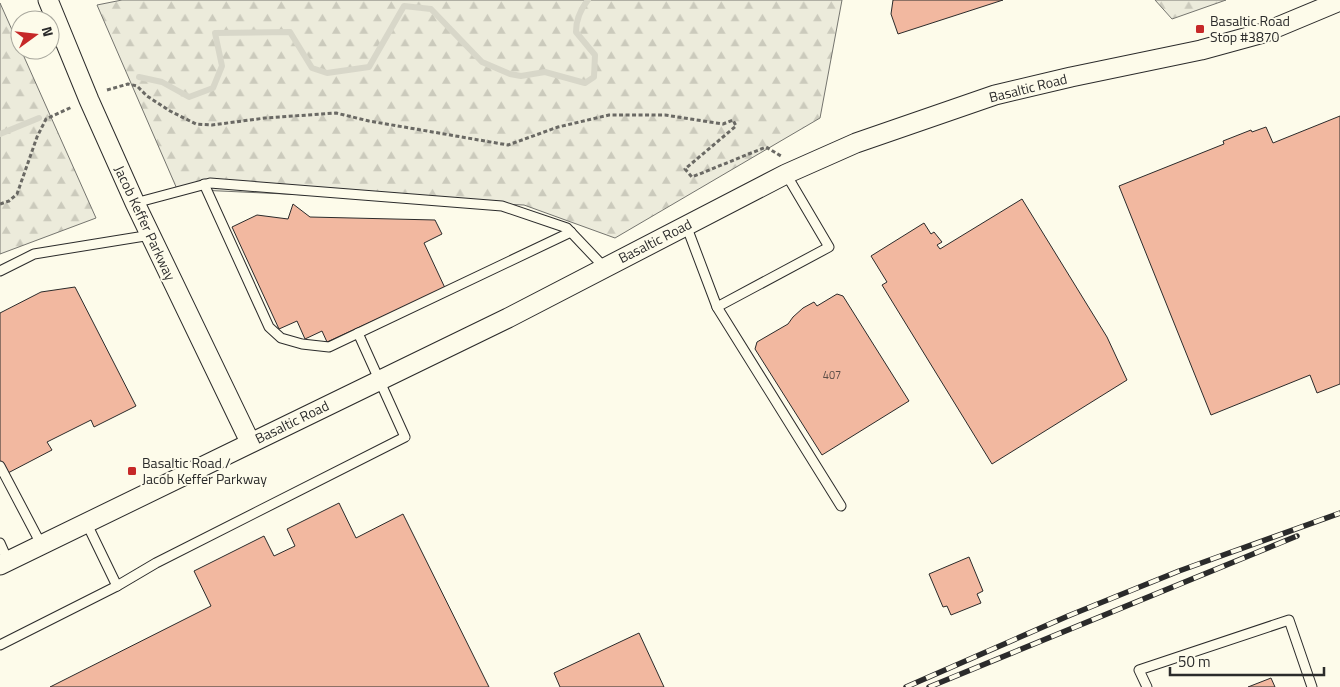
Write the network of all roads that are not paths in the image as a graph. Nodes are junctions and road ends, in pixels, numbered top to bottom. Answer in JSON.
{"nodes":[{"id":1,"x":48,"y":0,"type":"edge"},
{"id":2,"x":1340,"y":1,"type":"edge"},
{"id":3,"x":784,"y":165,"type":"junction"},
{"id":4,"x":204,"y":184,"type":"junction"},
{"id":5,"x":135,"y":202,"type":"junction"},
{"id":6,"x":686,"y":225,"type":"junction"},
{"id":7,"x":571,"y":232,"type":"junction"},
{"id":8,"x":151,"y":235,"type":"junction"},
{"id":9,"x":604,"y":268,"type":"junction"},
{"id":10,"x":0,"y":271,"type":"edge"},
{"id":11,"x":717,"y":307,"type":"junction"},
{"id":12,"x":358,"y":333,"type":"junction"},
{"id":13,"x":379,"y":379,"type":"junction"},
{"id":14,"x":250,"y":442,"type":"junction"},
{"id":15,"x":0,"y":466,"type":"edge"},
{"id":16,"x":841,"y":506,"type":"dead end"},
{"id":17,"x":86,"y":522,"type":"junction"},
{"id":18,"x":0,"y":543,"type":"edge"},
{"id":19,"x":41,"y":544,"type":"junction"},
{"id":20,"x":4,"y":563,"type":"edge"},
{"id":21,"x":117,"y":586,"type":"junction"},
{"id":22,"x":0,"y":645,"type":"edge"},
{"id":23,"x":1147,"y":687,"type":"edge"},
{"id":24,"x":1312,"y":687,"type":"edge"}],
"edges":[{"from":1,"to":5,"type":"street","name":"Jacob Keffer Parkway"},
{"from":2,"to":3,"type":"street","name":"Basaltic Road"},
{"from":3,"to":6,"type":"street","name":"Basaltic Road"},
{"from":3,"to":11,"type":"lane"},
{"from":4,"to":5,"type":"lane"},
{"from":4,"to":7,"type":"lane"},
{"from":4,"to":12,"type":"lane"},
{"from":5,"to":8,"type":"street","name":"Jacob Keffer Parkway"},
{"from":6,"to":9,"type":"street","name":"Basaltic Road"},
{"from":6,"to":11,"type":"lane"},
{"from":7,"to":9,"type":"lane"},
{"from":7,"to":12,"type":"lane"},
{"from":8,"to":10,"type":"lane"},
{"from":8,"to":14,"type":"street","name":"Jacob Keffer Parkway"},
{"from":9,"to":13,"type":"street","name":"Basaltic Road"},
{"from":11,"to":16,"type":"lane"},
{"from":12,"to":13,"type":"lane"},
{"from":13,"to":14,"type":"street","name":"Basaltic Road"},
{"from":13,"to":21,"type":"lane"},
{"from":14,"to":17,"type":"street","name":"Basaltic Road"},
{"from":15,"to":19,"type":"lane"},
{"from":17,"to":19,"type":"street","name":"Basaltic Road"},
{"from":17,"to":21,"type":"lane"},
{"from":18,"to":20,"type":"lane"},
{"from":19,"to":20,"type":"street","name":"Basaltic Road"},
{"from":21,"to":22,"type":"lane"},
{"from":23,"to":24,"type":"lane"}]}
